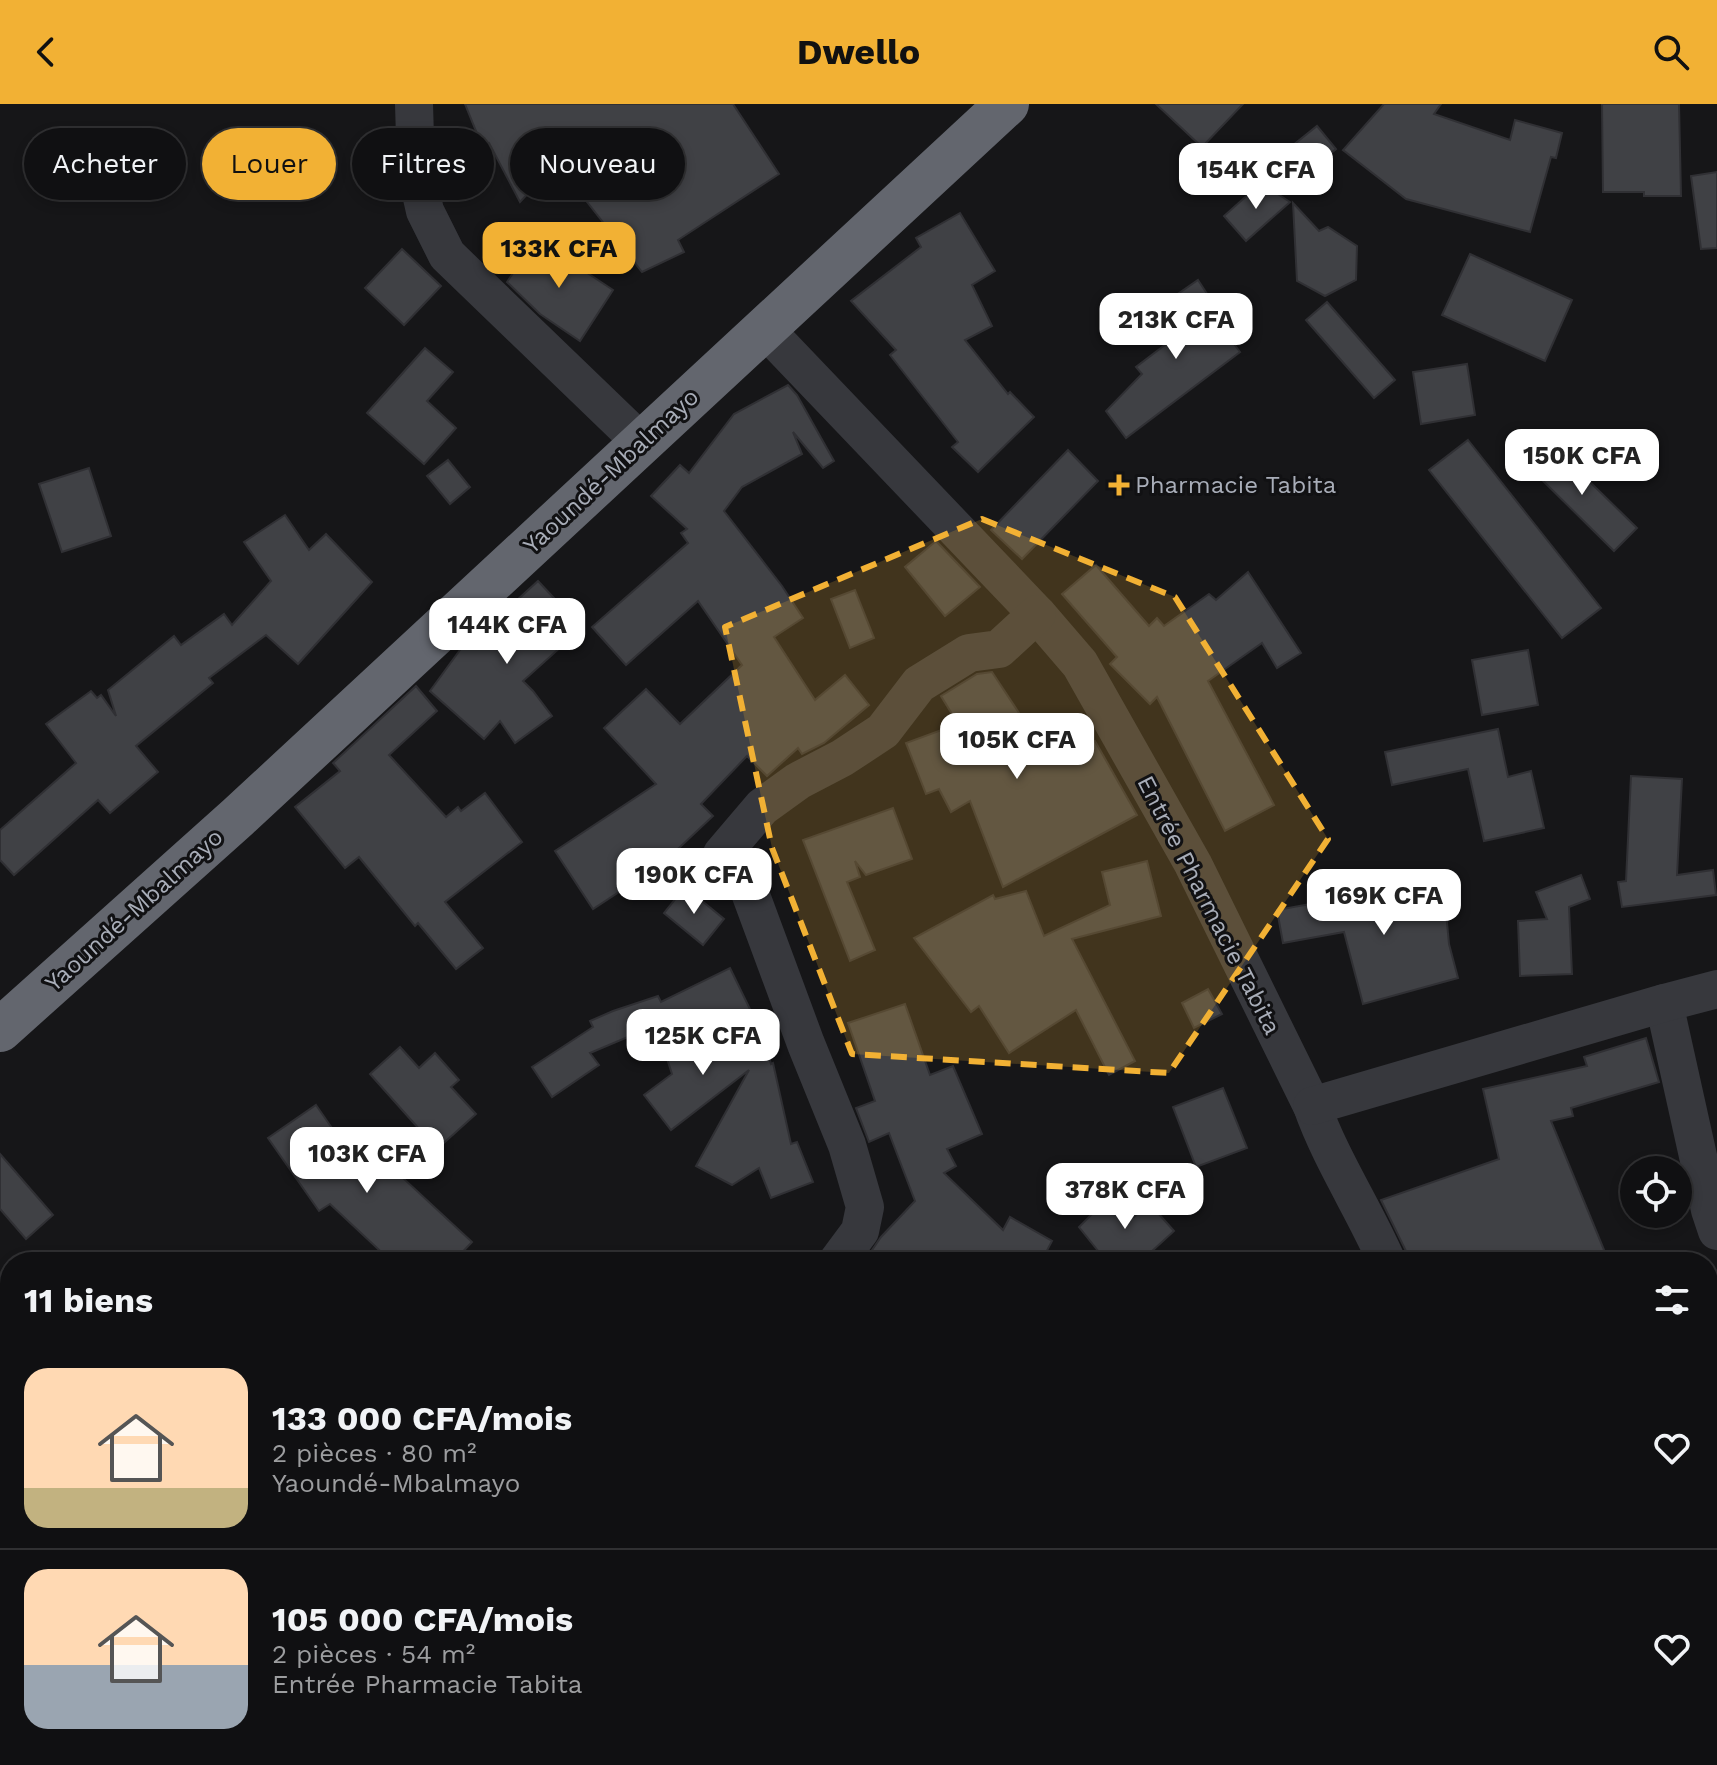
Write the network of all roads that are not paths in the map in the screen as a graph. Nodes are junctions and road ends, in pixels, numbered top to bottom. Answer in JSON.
{"nodes":[{"id":1,"x":414,"y":104,"type":"edge"},
{"id":2,"x":1007,"y":104,"type":"edge"},
{"id":3,"x":764,"y":328,"type":"junction"},
{"id":4,"x":642,"y":443,"type":"junction"},
{"id":5,"x":1037,"y":614,"type":"junction"},
{"id":6,"x":1717,"y":989,"type":"edge"},
{"id":7,"x":1664,"y":1003,"type":"junction"},
{"id":8,"x":0,"y":1030,"type":"edge"},
{"id":9,"x":1312,"y":1106,"type":"junction"},
{"id":10,"x":1717,"y":1231,"type":"edge"},
{"id":11,"x":844,"y":1252,"type":"edge"},
{"id":12,"x":1382,"y":1252,"type":"edge"}],
"edges":[{"from":1,"to":4,"type":"street"},
{"from":2,"to":3,"type":"highway","name":"Yaoundé-Mbalmayo"},
{"from":3,"to":4,"type":"highway","name":"Yaoundé-Mbalmayo"},
{"from":3,"to":5,"type":"street","name":"Entrée Pharmacie Tabita"},
{"from":4,"to":8,"type":"highway","name":"Yaoundé-Mbalmayo"},
{"from":5,"to":9,"type":"street","name":"Entrée Pharmacie Tabita"},
{"from":5,"to":11,"type":"street"},
{"from":6,"to":7,"type":"street"},
{"from":7,"to":9,"type":"street"},
{"from":7,"to":10,"type":"street"},
{"from":9,"to":12,"type":"street","name":"Entrée Pharmacie Tabita"}]}
